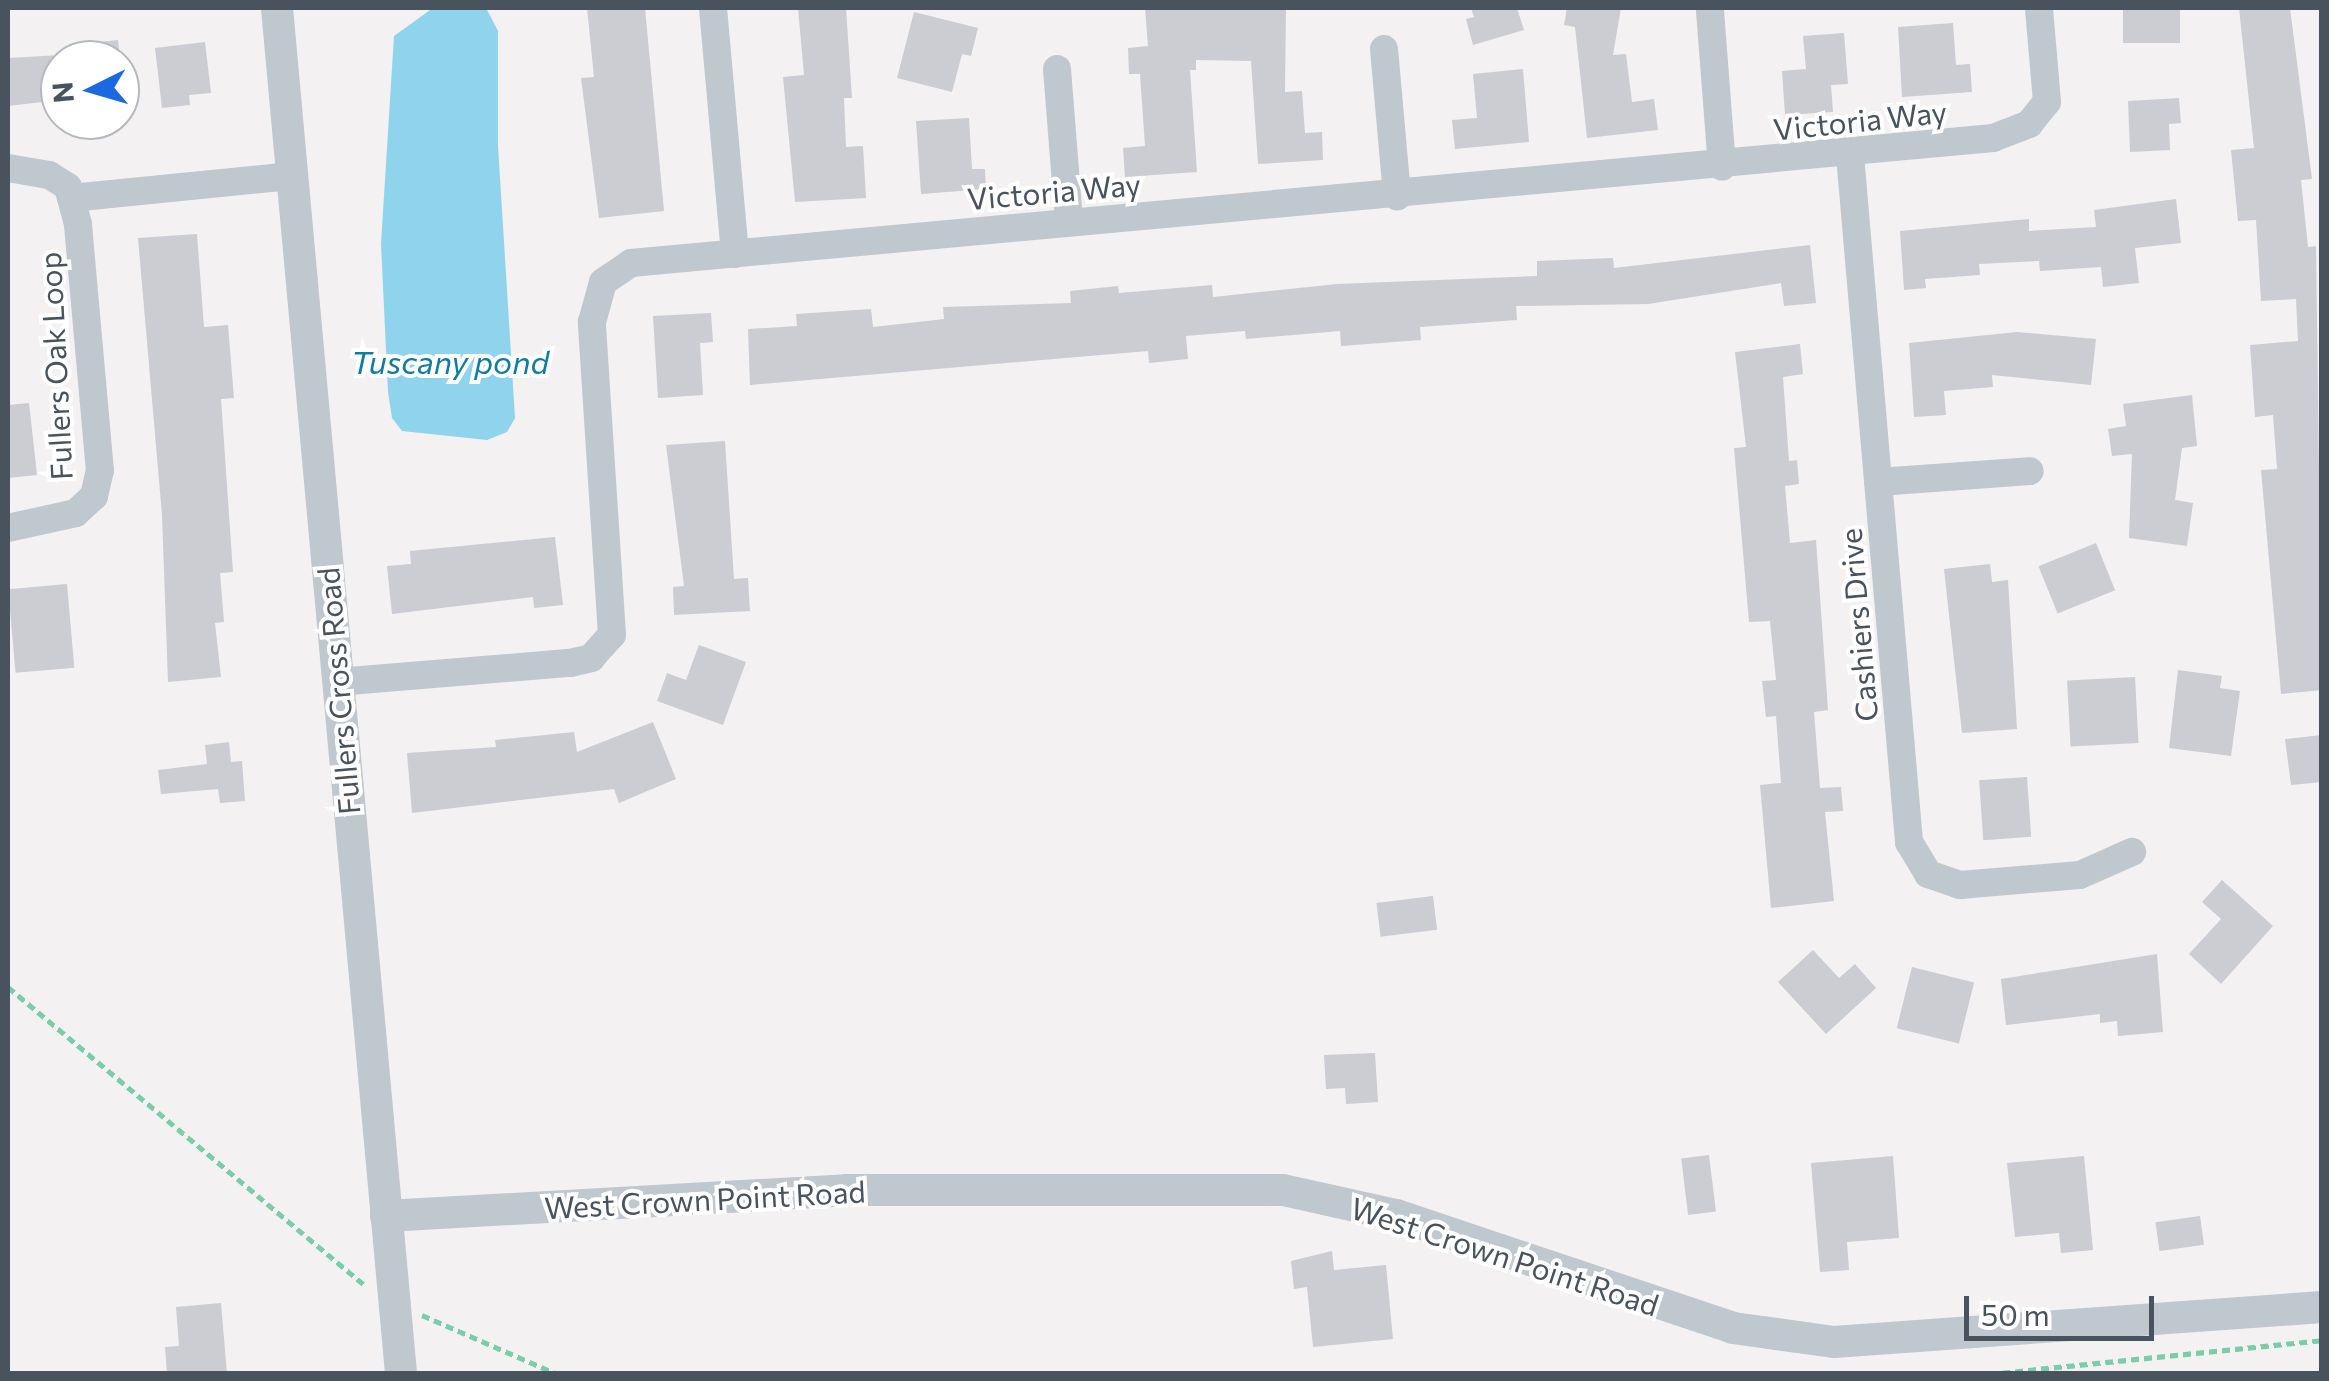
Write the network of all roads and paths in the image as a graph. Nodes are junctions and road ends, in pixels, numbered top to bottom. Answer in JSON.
{"nodes":[{"id":1,"x":278,"y":8,"type":"edge"},
{"id":2,"x":713,"y":8,"type":"edge"},
{"id":3,"x":2039,"y":8,"type":"edge"},
{"id":4,"x":1710,"y":11,"type":"dead end"},
{"id":5,"x":1384,"y":48,"type":"dead end"},
{"id":6,"x":1057,"y":69,"type":"dead end"},
{"id":7,"x":1850,"y":156,"type":"junction"},
{"id":8,"x":1722,"y":166,"type":"junction"},
{"id":9,"x":8,"y":168,"type":"edge"},
{"id":10,"x":292,"y":176,"type":"junction"},
{"id":11,"x":1397,"y":196,"type":"junction"},
{"id":12,"x":71,"y":198,"type":"junction"},
{"id":13,"x":1069,"y":222,"type":"junction"},
{"id":14,"x":734,"y":254,"type":"junction"},
{"id":15,"x":2030,"y":471,"type":"dead end"},
{"id":16,"x":1878,"y":482,"type":"junction"},
{"id":17,"x":8,"y":528,"type":"edge"},
{"id":18,"x":337,"y":682,"type":"junction"},
{"id":19,"x":2132,"y":852,"type":"dead end"},
{"id":20,"x":8,"y":987,"type":"edge"},
{"id":21,"x":386,"y":1216,"type":"junction"},
{"id":22,"x":376,"y":1292,"type":"dead end"},
{"id":23,"x":2322,"y":1307,"type":"edge"},
{"id":24,"x":430,"y":1318,"type":"dead end"},
{"id":25,"x":2322,"y":1340,"type":"edge"},
{"id":26,"x":401,"y":1374,"type":"edge"},
{"id":27,"x":557,"y":1374,"type":"edge"},
{"id":28,"x":1989,"y":1374,"type":"edge"}],
"edges":[{"from":1,"to":10,"type":"street","name":"Fullers Cross Road"},
{"from":2,"to":14,"type":"street"},
{"from":3,"to":7,"type":"street","name":"Victoria Way"},
{"from":4,"to":8,"type":"street"},
{"from":5,"to":11,"type":"street"},
{"from":6,"to":13,"type":"street"},
{"from":7,"to":8,"type":"street","name":"Victoria Way"},
{"from":7,"to":16,"type":"street","name":"Cashiers Drive"},
{"from":8,"to":11,"type":"street","name":"Victoria Way"},
{"from":9,"to":12,"type":"street"},
{"from":10,"to":12,"type":"street"},
{"from":10,"to":18,"type":"street","name":"Fullers Cross Road"},
{"from":11,"to":13,"type":"street","name":"Victoria Way"},
{"from":12,"to":17,"type":"street","name":"Fullers Oak Loop"},
{"from":13,"to":14,"type":"street","name":"Victoria Way"},
{"from":14,"to":18,"type":"street","name":"Victoria Way"},
{"from":15,"to":16,"type":"street"},
{"from":16,"to":19,"type":"street","name":"Cashiers Drive"},
{"from":18,"to":21,"type":"street","name":"Fullers Cross Road"},
{"from":20,"to":22,"type":"path"},
{"from":21,"to":23,"type":"street","name":"West Crown Point Road"},
{"from":21,"to":26,"type":"street","name":"Fullers Cross Road"},
{"from":24,"to":27,"type":"path"},
{"from":25,"to":28,"type":"path"}]}
